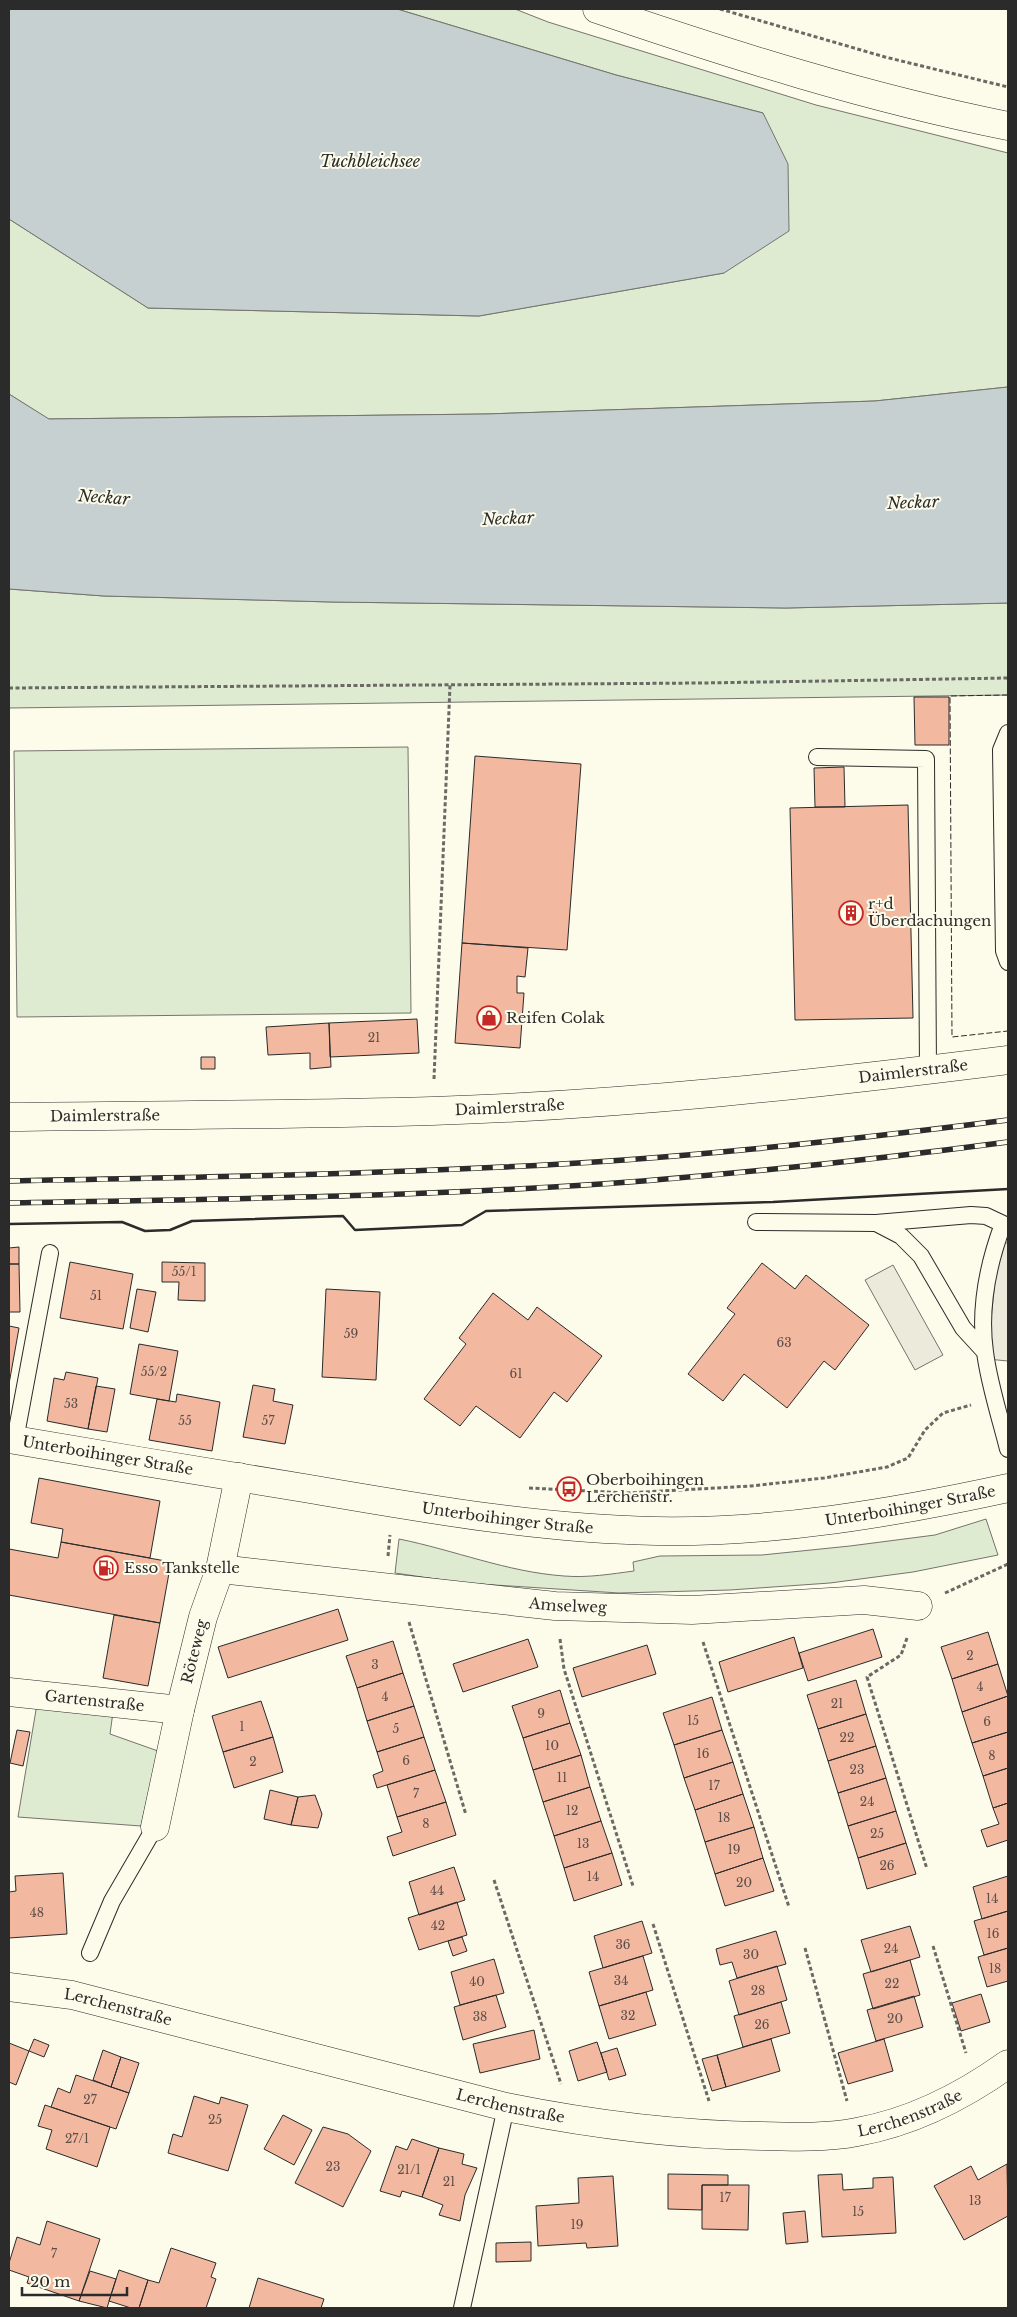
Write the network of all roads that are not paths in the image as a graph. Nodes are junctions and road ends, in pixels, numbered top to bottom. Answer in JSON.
{"nodes":[{"id":1,"x":598,"y":9,"type":"edge"},
{"id":2,"x":1008,"y":126,"type":"edge"},
{"id":3,"x":1008,"y":734,"type":"edge"},
{"id":4,"x":817,"y":757,"type":"dead end"},
{"id":5,"x":1008,"y":962,"type":"edge"},
{"id":6,"x":1008,"y":1060,"type":"edge"},
{"id":7,"x":928,"y":1070,"type":"junction"},
{"id":8,"x":9,"y":1117,"type":"edge"},
{"id":9,"x":756,"y":1222,"type":"dead end"},
{"id":10,"x":876,"y":1223,"type":"junction"},
{"id":11,"x":50,"y":1253,"type":"dead end"},
{"id":12,"x":985,"y":1352,"type":"junction"},
{"id":13,"x":12,"y":1440,"type":"edge"},
{"id":14,"x":1008,"y":1449,"type":"edge"},
{"id":15,"x":239,"y":1477,"type":"junction"},
{"id":16,"x":1008,"y":1488,"type":"edge"},
{"id":17,"x":220,"y":1569,"type":"junction"},
{"id":18,"x":918,"y":1606,"type":"road end"},
{"id":19,"x":9,"y":1692,"type":"edge"},
{"id":20,"x":180,"y":1710,"type":"junction"},
{"id":21,"x":155,"y":1827,"type":"joint"},
{"id":22,"x":90,"y":1953,"type":"dead end"},
{"id":23,"x":9,"y":1987,"type":"edge"},
{"id":24,"x":1008,"y":2064,"type":"edge"},
{"id":25,"x":506,"y":2107,"type":"junction"},
{"id":26,"x":462,"y":2308,"type":"edge"}],
"edges":[{"from":1,"to":2,"type":"street"},
{"from":3,"to":5,"type":"lane"},
{"from":4,"to":7,"type":"lane"},
{"from":6,"to":7,"type":"street","name":"Daimlerstraße"},
{"from":7,"to":8,"type":"street","name":"Daimlerstraße"},
{"from":9,"to":10,"type":"lane"},
{"from":10,"to":12,"type":"lane"},
{"from":10,"to":12,"type":"lane"},
{"from":11,"to":13,"type":"lane"},
{"from":12,"to":14,"type":"lane"},
{"from":13,"to":15,"type":"street","name":"Unterboihinger Straße"},
{"from":15,"to":16,"type":"street","name":"Unterboihinger Straße"},
{"from":15,"to":17,"type":"street","name":"Röteweg"},
{"from":17,"to":18,"type":"street","name":"Amselweg"},
{"from":17,"to":20,"type":"street","name":"Röteweg"},
{"from":19,"to":20,"type":"street","name":"Gartenstraße"},
{"from":20,"to":21,"type":"street","name":"Röteweg"},
{"from":21,"to":22,"type":"lane"},
{"from":23,"to":25,"type":"street","name":"Lerchenstraße"},
{"from":24,"to":25,"type":"street","name":"Lerchenstraße"},
{"from":25,"to":26,"type":"lane"}]}
